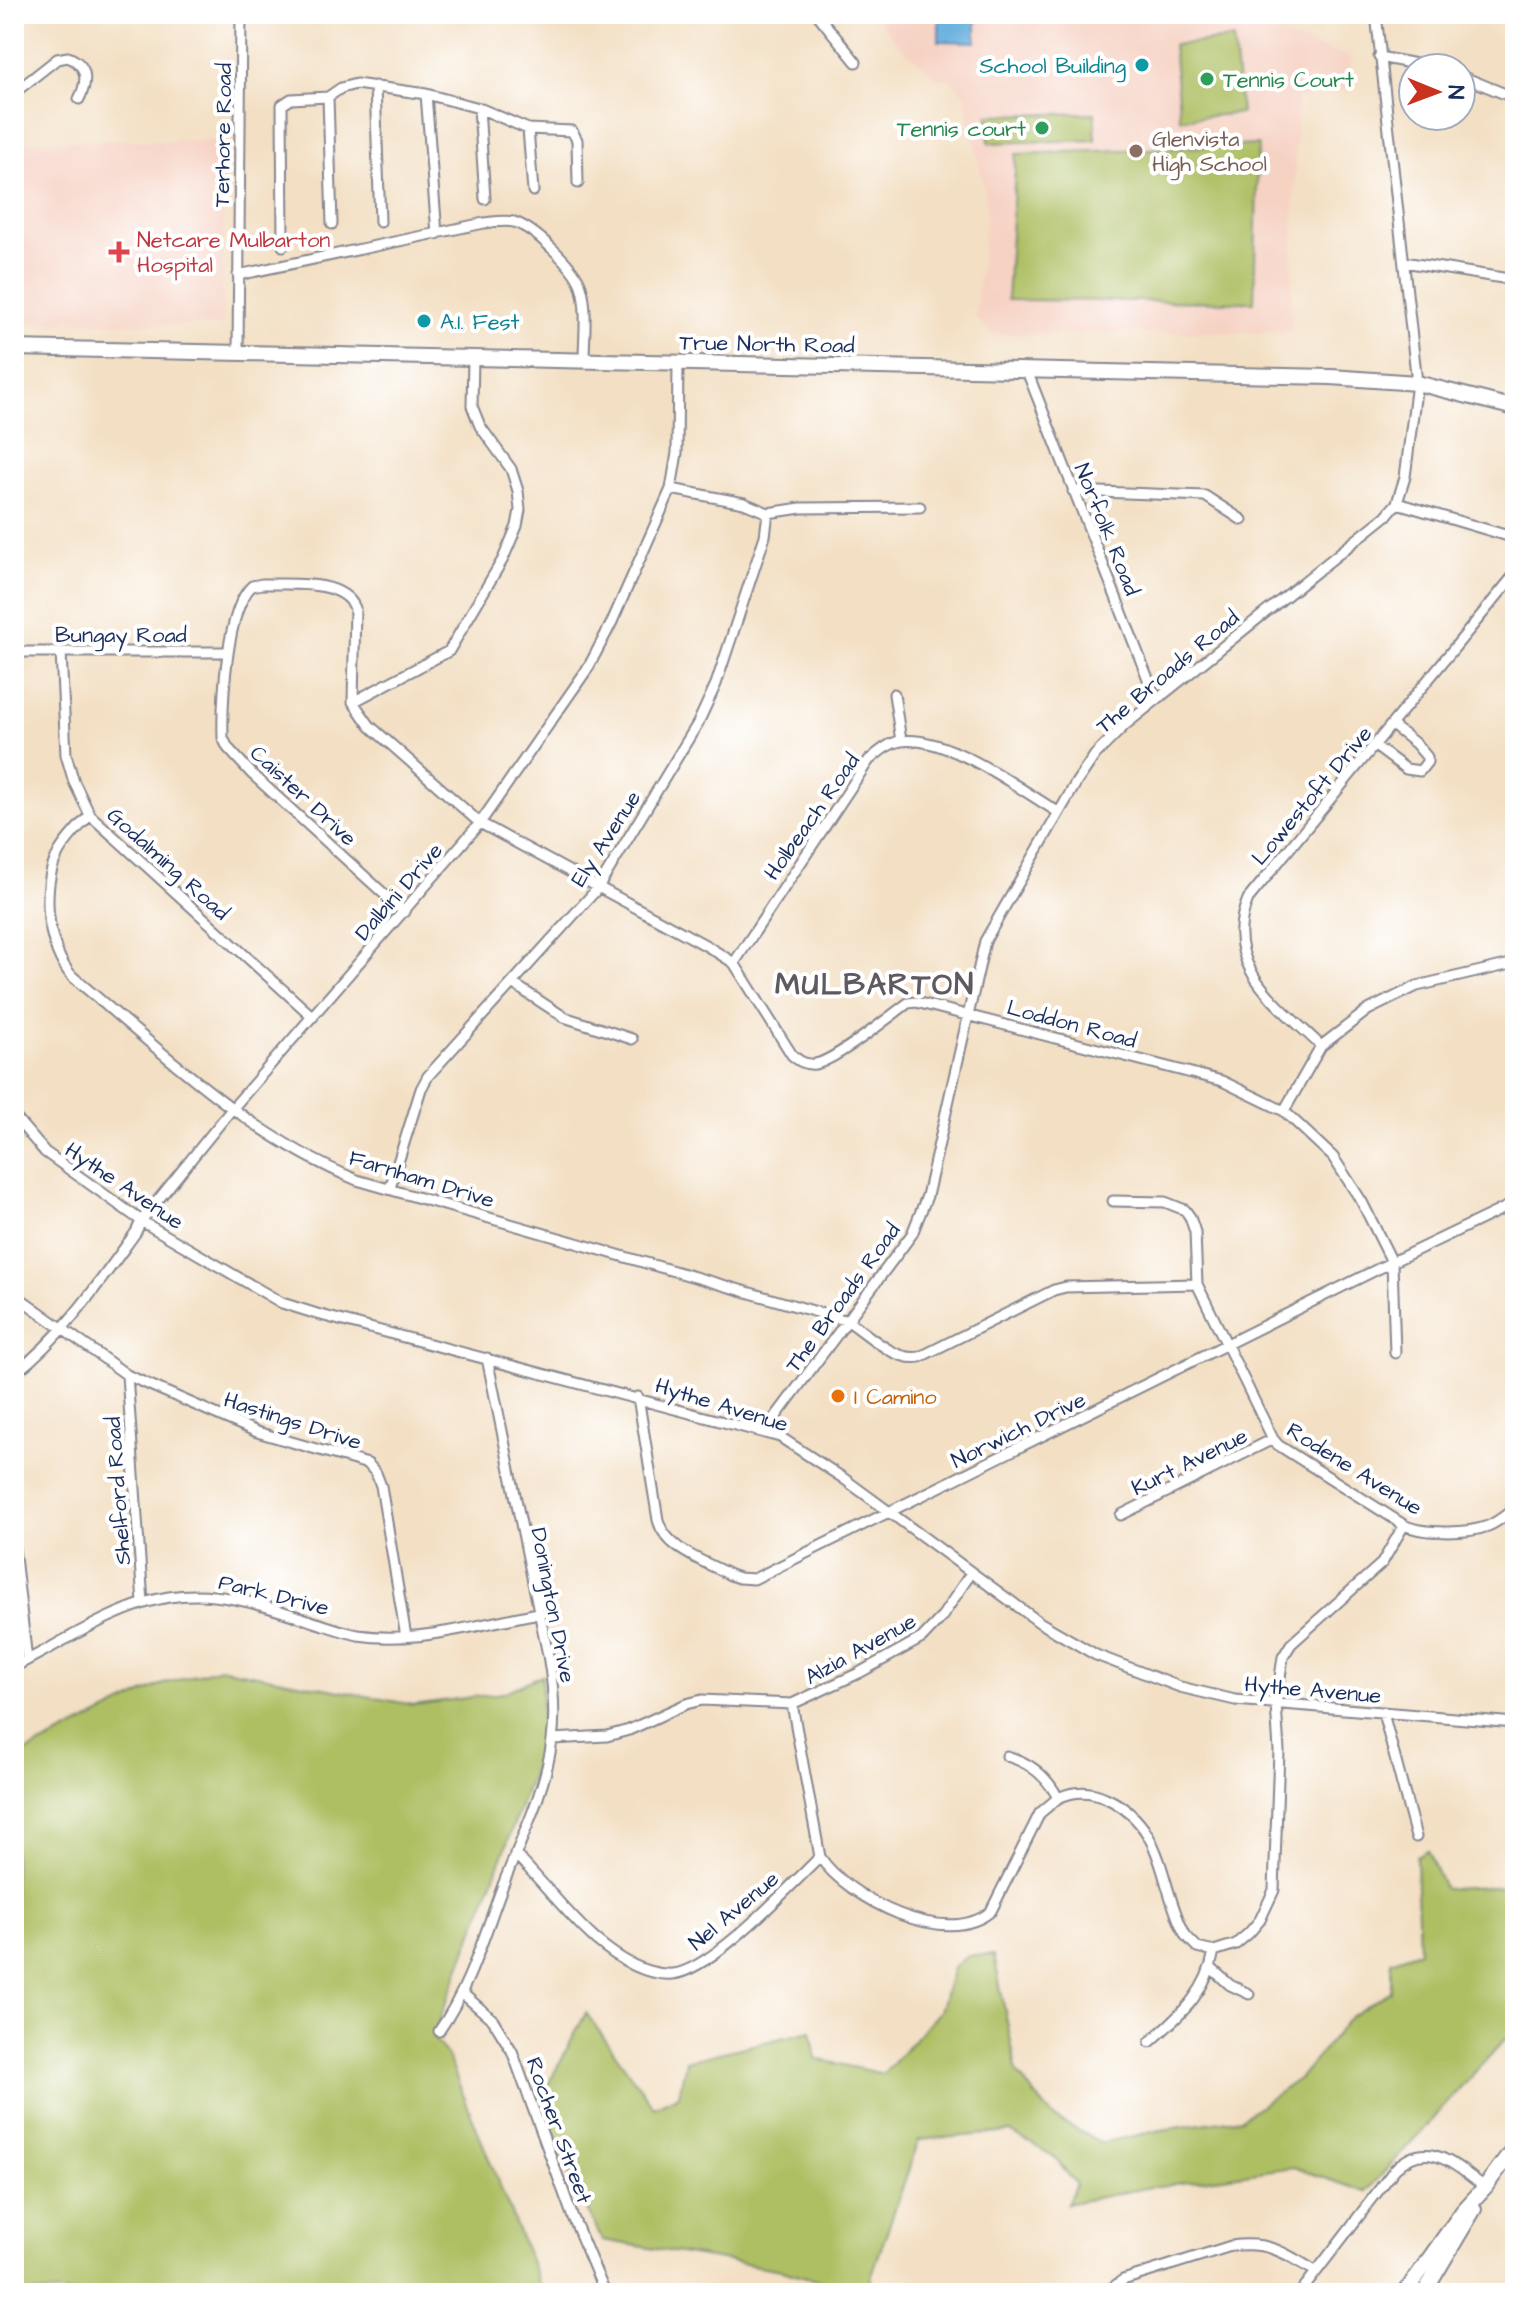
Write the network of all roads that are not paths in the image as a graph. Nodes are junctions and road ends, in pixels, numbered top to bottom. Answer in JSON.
{"nodes":[{"id":1,"x":241,"y":14,"type":"edge"},
{"id":2,"x":817,"y":14,"type":"edge"},
{"id":3,"x":1376,"y":14,"type":"edge"},
{"id":4,"x":1379,"y":57,"type":"junction"},
{"id":5,"x":1397,"y":60,"type":"edge"},
{"id":6,"x":856,"y":62,"type":"dead end"},
{"id":7,"x":1477,"y":83,"type":"edge"},
{"id":8,"x":375,"y":86,"type":"junction"},
{"id":9,"x":14,"y":93,"type":"edge"},
{"id":10,"x":426,"y":94,"type":"junction"},
{"id":11,"x":328,"y":97,"type":"junction"},
{"id":12,"x":1515,"y":98,"type":"edge"},
{"id":13,"x":79,"y":99,"type":"dead end"},
{"id":14,"x":479,"y":108,"type":"junction"},
{"id":15,"x":528,"y":129,"type":"junction"},
{"id":16,"x":578,"y":183,"type":"dead end"},
{"id":17,"x":533,"y":191,"type":"dead end"},
{"id":18,"x":485,"y":199,"type":"dead end"},
{"id":19,"x":380,"y":222,"type":"dead end"},
{"id":20,"x":332,"y":224,"type":"dead end"},
{"id":21,"x":437,"y":234,"type":"junction"},
{"id":22,"x":283,"y":246,"type":"dead end"},
{"id":23,"x":1404,"y":262,"type":"junction"},
{"id":24,"x":238,"y":275,"type":"junction"},
{"id":25,"x":1515,"y":280,"type":"edge"},
{"id":26,"x":14,"y":348,"type":"edge"},
{"id":27,"x":238,"y":353,"type":"junction"},
{"id":28,"x":473,"y":358,"type":"junction"},
{"id":29,"x":584,"y":360,"type":"junction"},
{"id":30,"x":678,"y":363,"type":"junction"},
{"id":31,"x":1027,"y":371,"type":"junction"},
{"id":32,"x":1417,"y":383,"type":"junction"},
{"id":33,"x":1515,"y":408,"type":"edge"},
{"id":34,"x":671,"y":489,"type":"junction"},
{"id":35,"x":1073,"y":491,"type":"junction"},
{"id":36,"x":1397,"y":503,"type":"junction"},
{"id":37,"x":920,"y":507,"type":"dead end"},
{"id":38,"x":768,"y":513,"type":"junction"},
{"id":39,"x":1242,"y":520,"type":"dead end"},
{"id":40,"x":1515,"y":538,"type":"edge"},
{"id":41,"x":1515,"y":574,"type":"edge"},
{"id":42,"x":14,"y":652,"type":"edge"},
{"id":43,"x":61,"y":652,"type":"junction"},
{"id":44,"x":228,"y":652,"type":"junction"},
{"id":45,"x":894,"y":694,"type":"dead end"},
{"id":46,"x":1156,"y":699,"type":"junction"},
{"id":47,"x":353,"y":702,"type":"junction"},
{"id":48,"x":1393,"y":726,"type":"junction"},
{"id":49,"x":901,"y":741,"type":"junction"},
{"id":50,"x":1375,"y":746,"type":"junction"},
{"id":51,"x":1058,"y":812,"type":"junction"},
{"id":52,"x":90,"y":815,"type":"junction"},
{"id":53,"x":480,"y":823,"type":"junction"},
{"id":54,"x":598,"y":888,"type":"junction"},
{"id":55,"x":404,"y":912,"type":"junction"},
{"id":56,"x":734,"y":963,"type":"junction"},
{"id":57,"x":1515,"y":963,"type":"edge"},
{"id":58,"x":512,"y":983,"type":"junction"},
{"id":59,"x":967,"y":1014,"type":"junction"},
{"id":60,"x":313,"y":1017,"type":"junction"},
{"id":61,"x":632,"y":1039,"type":"dead end"},
{"id":62,"x":1321,"y":1046,"type":"junction"},
{"id":63,"x":231,"y":1110,"type":"junction"},
{"id":64,"x":1284,"y":1111,"type":"junction"},
{"id":65,"x":14,"y":1116,"type":"edge"},
{"id":66,"x":390,"y":1188,"type":"junction"},
{"id":67,"x":1113,"y":1201,"type":"dead end"},
{"id":68,"x":1515,"y":1203,"type":"edge"},
{"id":69,"x":141,"y":1221,"type":"junction"},
{"id":70,"x":1392,"y":1262,"type":"junction"},
{"id":71,"x":1197,"y":1284,"type":"junction"},
{"id":72,"x":14,"y":1294,"type":"edge"},
{"id":73,"x":848,"y":1321,"type":"junction"},
{"id":74,"x":62,"y":1330,"type":"junction"},
{"id":75,"x":1226,"y":1346,"type":"junction"},
{"id":76,"x":1395,"y":1353,"type":"dead end"},
{"id":77,"x":487,"y":1358,"type":"junction"},
{"id":78,"x":14,"y":1374,"type":"edge"},
{"id":79,"x":127,"y":1375,"type":"junction"},
{"id":80,"x":638,"y":1397,"type":"junction"},
{"id":81,"x":765,"y":1431,"type":"junction"},
{"id":82,"x":1273,"y":1439,"type":"junction"},
{"id":83,"x":1515,"y":1508,"type":"edge"},
{"id":84,"x":891,"y":1513,"type":"junction"},
{"id":85,"x":1121,"y":1515,"type":"dead end"},
{"id":86,"x":1404,"y":1525,"type":"junction"},
{"id":87,"x":14,"y":1548,"type":"edge"},
{"id":88,"x":971,"y":1573,"type":"junction"},
{"id":89,"x":143,"y":1603,"type":"junction"},
{"id":90,"x":538,"y":1613,"type":"junction"},
{"id":91,"x":406,"y":1637,"type":"junction"},
{"id":92,"x":27,"y":1660,"type":"junction"},
{"id":93,"x":14,"y":1667,"type":"edge"},
{"id":94,"x":792,"y":1704,"type":"junction"},
{"id":95,"x":1276,"y":1704,"type":"junction"},
{"id":96,"x":1383,"y":1713,"type":"junction"},
{"id":97,"x":1515,"y":1723,"type":"edge"},
{"id":98,"x":552,"y":1739,"type":"junction"},
{"id":99,"x":1007,"y":1756,"type":"dead end"},
{"id":100,"x":1058,"y":1798,"type":"junction"},
{"id":101,"x":1416,"y":1837,"type":"dead end"},
{"id":102,"x":515,"y":1854,"type":"junction"},
{"id":103,"x":820,"y":1857,"type":"junction"},
{"id":104,"x":1214,"y":1951,"type":"junction"},
{"id":105,"x":1211,"y":1968,"type":"junction"},
{"id":106,"x":462,"y":1993,"type":"junction"},
{"id":107,"x":1249,"y":1994,"type":"dead end"},
{"id":108,"x":439,"y":2031,"type":"dead end"},
{"id":109,"x":1150,"y":2042,"type":"dead end"},
{"id":110,"x":1515,"y":2146,"type":"edge"},
{"id":111,"x":1485,"y":2187,"type":"junction"},
{"id":112,"x":1315,"y":2271,"type":"junction"},
{"id":113,"x":605,"y":2293,"type":"edge"},
{"id":114,"x":1105,"y":2293,"type":"edge"},
{"id":115,"x":1300,"y":2293,"type":"edge"},
{"id":116,"x":1405,"y":2293,"type":"edge"},
{"id":117,"x":1424,"y":2293,"type":"edge"}],
"edges":[{"from":1,"to":24,"type":"street","name":"Terhore Road"},
{"from":2,"to":6,"type":"street"},
{"from":3,"to":4,"type":"street"},
{"from":4,"to":5,"type":"street"},
{"from":4,"to":23,"type":"street"},
{"from":7,"to":12,"type":"street"},
{"from":8,"to":10,"type":"street"},
{"from":8,"to":11,"type":"street"},
{"from":8,"to":19,"type":"street"},
{"from":9,"to":13,"type":"street"},
{"from":10,"to":14,"type":"street"},
{"from":10,"to":21,"type":"street"},
{"from":11,"to":20,"type":"street"},
{"from":11,"to":22,"type":"street"},
{"from":14,"to":15,"type":"street"},
{"from":14,"to":18,"type":"street"},
{"from":15,"to":16,"type":"street"},
{"from":15,"to":17,"type":"street"},
{"from":21,"to":24,"type":"street"},
{"from":21,"to":29,"type":"street"},
{"from":23,"to":25,"type":"street"},
{"from":23,"to":32,"type":"street"},
{"from":24,"to":27,"type":"street","name":"Terhore Road"},
{"from":26,"to":27,"type":"main road","name":"True North Road"},
{"from":27,"to":28,"type":"main road","name":"True North Road"},
{"from":28,"to":29,"type":"main road","name":"True North Road"},
{"from":28,"to":47,"type":"street"},
{"from":29,"to":30,"type":"main road","name":"True North Road"},
{"from":30,"to":31,"type":"main road","name":"True North Road"},
{"from":30,"to":34,"type":"street","name":"Dalbini Drive"},
{"from":31,"to":32,"type":"main road","name":"True North Road"},
{"from":31,"to":35,"type":"street","name":"Norfolk Road"},
{"from":32,"to":33,"type":"main road","name":"True North Road"},
{"from":32,"to":36,"type":"street"},
{"from":34,"to":38,"type":"street"},
{"from":34,"to":53,"type":"street","name":"Dalbini Drive"},
{"from":35,"to":39,"type":"street"},
{"from":35,"to":46,"type":"street","name":"Norfolk Road"},
{"from":36,"to":40,"type":"street"},
{"from":36,"to":46,"type":"street","name":"The Broads Road"},
{"from":37,"to":38,"type":"street"},
{"from":38,"to":54,"type":"street","name":"Ely Avenue"},
{"from":41,"to":48,"type":"street","name":"Lowestoft Drive"},
{"from":42,"to":43,"type":"street","name":"Bungay Road"},
{"from":43,"to":44,"type":"street","name":"Bungay Road"},
{"from":43,"to":52,"type":"street","name":"Godalming Road"},
{"from":44,"to":47,"type":"street","name":"Caister Drive"},
{"from":44,"to":55,"type":"street","name":"Caister Drive"},
{"from":45,"to":49,"type":"street"},
{"from":46,"to":51,"type":"street","name":"The Broads Road"},
{"from":47,"to":53,"type":"street","name":"Loddon Road"},
{"from":48,"to":50,"type":"street","name":"Lowestoft Drive"},
{"from":48,"to":50,"type":"street"},
{"from":49,"to":51,"type":"street"},
{"from":49,"to":56,"type":"street","name":"Holbeach Road"},
{"from":50,"to":62,"type":"street","name":"Lowestoft Drive"},
{"from":51,"to":59,"type":"street","name":"The Broads Road"},
{"from":52,"to":60,"type":"street","name":"Godalming Road"},
{"from":52,"to":63,"type":"street","name":"Farnham Drive"},
{"from":53,"to":54,"type":"street","name":"Loddon Road"},
{"from":53,"to":55,"type":"street","name":"Dalbini Drive"},
{"from":54,"to":56,"type":"street","name":"Loddon Road"},
{"from":54,"to":58,"type":"street","name":"Ely Avenue"},
{"from":55,"to":60,"type":"street","name":"Dalbini Drive"},
{"from":56,"to":59,"type":"street","name":"Loddon Road"},
{"from":57,"to":62,"type":"street"},
{"from":58,"to":61,"type":"street"},
{"from":58,"to":66,"type":"street","name":"Ely Avenue"},
{"from":59,"to":64,"type":"street","name":"Loddon Road"},
{"from":59,"to":73,"type":"street","name":"The Broads Road"},
{"from":60,"to":63,"type":"street","name":"Dalbini Drive"},
{"from":62,"to":64,"type":"street"},
{"from":63,"to":66,"type":"street","name":"Farnham Drive"},
{"from":63,"to":69,"type":"street","name":"Dalbini Drive"},
{"from":64,"to":70,"type":"street","name":"Loddon Road"},
{"from":65,"to":69,"type":"street","name":"Hythe Avenue"},
{"from":66,"to":73,"type":"street","name":"Farnham Drive"},
{"from":67,"to":71,"type":"street"},
{"from":68,"to":70,"type":"street","name":"Norwich Drive"},
{"from":69,"to":74,"type":"street","name":"Dalbini Drive"},
{"from":69,"to":77,"type":"street","name":"Hythe Avenue"},
{"from":70,"to":75,"type":"street","name":"Norwich Drive"},
{"from":70,"to":76,"type":"street","name":"Loddon Road"},
{"from":71,"to":73,"type":"street","name":"Farnham Drive"},
{"from":71,"to":75,"type":"street","name":"Rodene Avenue"},
{"from":72,"to":74,"type":"street","name":"Hastings Drive"},
{"from":73,"to":81,"type":"street","name":"The Broads Road"},
{"from":74,"to":78,"type":"street","name":"Dalbini Drive"},
{"from":74,"to":79,"type":"street","name":"Hastings Drive"},
{"from":75,"to":82,"type":"street","name":"Rodene Avenue"},
{"from":75,"to":84,"type":"street","name":"Norwich Drive"},
{"from":77,"to":80,"type":"street","name":"Hythe Avenue"},
{"from":77,"to":90,"type":"street","name":"Donington Drive"},
{"from":79,"to":89,"type":"street","name":"Shelford Road"},
{"from":79,"to":91,"type":"street","name":"Hastings Drive"},
{"from":80,"to":81,"type":"street","name":"Hythe Avenue"},
{"from":80,"to":84,"type":"street","name":"Norwich Drive"},
{"from":81,"to":84,"type":"street","name":"Hythe Avenue"},
{"from":82,"to":85,"type":"street","name":"Kurt Avenue"},
{"from":82,"to":86,"type":"street","name":"Rodene Avenue"},
{"from":83,"to":86,"type":"street","name":"Rodene Avenue"},
{"from":84,"to":88,"type":"street","name":"Hythe Avenue"},
{"from":86,"to":95,"type":"street"},
{"from":87,"to":92,"type":"street"},
{"from":88,"to":94,"type":"street","name":"Alzia Avenue"},
{"from":88,"to":95,"type":"street","name":"Hythe Avenue"},
{"from":89,"to":91,"type":"street","name":"Park Drive"},
{"from":89,"to":92,"type":"street","name":"Park Drive"},
{"from":90,"to":91,"type":"street","name":"Park Drive"},
{"from":90,"to":98,"type":"street","name":"Donington Drive"},
{"from":92,"to":93,"type":"street","name":"Park Drive"},
{"from":94,"to":98,"type":"street","name":"Alzia Avenue"},
{"from":94,"to":103,"type":"street"},
{"from":95,"to":96,"type":"street","name":"Hythe Avenue"},
{"from":95,"to":104,"type":"street"},
{"from":96,"to":97,"type":"street","name":"Hythe Avenue"},
{"from":96,"to":101,"type":"street"},
{"from":98,"to":102,"type":"street","name":"Donington Drive"},
{"from":99,"to":100,"type":"street"},
{"from":100,"to":103,"type":"street"},
{"from":100,"to":104,"type":"street"},
{"from":102,"to":103,"type":"street","name":"Nel Avenue"},
{"from":102,"to":106,"type":"street","name":"Donington Drive"},
{"from":104,"to":105,"type":"street"},
{"from":105,"to":107,"type":"street"},
{"from":105,"to":109,"type":"street"},
{"from":106,"to":108,"type":"street","name":"Donington Drive"},
{"from":106,"to":113,"type":"street","name":"Rocher Street"},
{"from":110,"to":111,"type":"main road"},
{"from":111,"to":112,"type":"street"},
{"from":111,"to":116,"type":"main road"},
{"from":111,"to":117,"type":"main road"},
{"from":112,"to":114,"type":"street"},
{"from":112,"to":115,"type":"street"}]}
